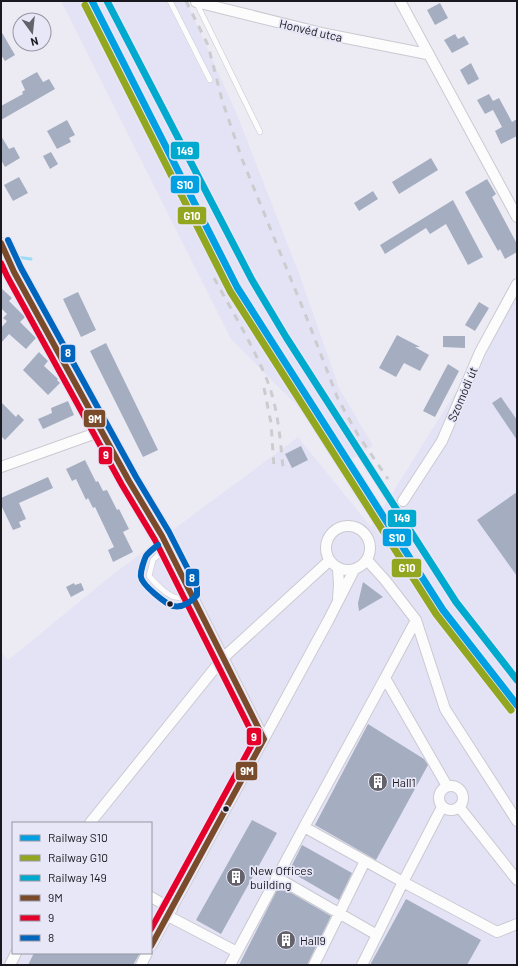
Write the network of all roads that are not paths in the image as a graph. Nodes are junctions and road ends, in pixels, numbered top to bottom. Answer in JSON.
{"nodes":[{"id":1,"x":170,"y":1,"type":"edge"},
{"id":2,"x":196,"y":1,"type":"edge"},
{"id":3,"x":400,"y":1,"type":"edge"},
{"id":4,"x":428,"y":54,"type":"junction"},
{"id":5,"x":210,"y":80,"type":"dead end"},
{"id":6,"x":260,"y":132,"type":"dead end"},
{"id":7,"x":517,"y":217,"type":"edge"},
{"id":8,"x":1,"y":243,"type":"edge"},
{"id":9,"x":5,"y":263,"type":"edge"},
{"id":10,"x":517,"y":284,"type":"edge"},
{"id":11,"x":100,"y":428,"type":"junction"},
{"id":12,"x":1,"y":467,"type":"edge"},
{"id":13,"x":403,"y":501,"type":"dead end"},
{"id":14,"x":167,"y":547,"type":"junction"},
{"id":15,"x":367,"y":560,"type":"junction"},
{"id":16,"x":329,"y":561,"type":"junction"},
{"id":17,"x":338,"y":569,"type":"junction"},
{"id":18,"x":354,"y":570,"type":"junction"},
{"id":19,"x":190,"y":596,"type":"junction"},
{"id":20,"x":337,"y":604,"type":"junction"},
{"id":21,"x":416,"y":620,"type":"junction"},
{"id":22,"x":223,"y":658,"type":"junction"},
{"id":23,"x":385,"y":678,"type":"junction"},
{"id":24,"x":264,"y":739,"type":"junction"},
{"id":25,"x":447,"y":786,"type":"junction"},
{"id":26,"x":442,"y":807,"type":"junction"},
{"id":27,"x":460,"y":808,"type":"junction"},
{"id":28,"x":517,"y":821,"type":"edge"},
{"id":29,"x":91,"y":822,"type":"edge"},
{"id":30,"x":304,"y":827,"type":"junction"},
{"id":31,"x":366,"y":861,"type":"junction"},
{"id":32,"x":276,"y":877,"type":"junction"},
{"id":33,"x":517,"y":880,"type":"edge"},
{"id":34,"x":403,"y":882,"type":"junction"},
{"id":35,"x":152,"y":898,"type":"edge"},
{"id":36,"x":170,"y":912,"type":"junction"},
{"id":37,"x":340,"y":913,"type":"junction"},
{"id":38,"x":517,"y":924,"type":"edge"},
{"id":39,"x":376,"y":935,"type":"junction"},
{"id":40,"x":152,"y":944,"type":"edge"},
{"id":41,"x":237,"y":952,"type":"junction"},
{"id":42,"x":16,"y":954,"type":"edge"},
{"id":43,"x":146,"y":954,"type":"edge"},
{"id":44,"x":10,"y":965,"type":"edge"},
{"id":45,"x":141,"y":965,"type":"edge"},
{"id":46,"x":230,"y":965,"type":"edge"},
{"id":47,"x":314,"y":965,"type":"edge"},
{"id":48,"x":362,"y":965,"type":"edge"}],
"edges":[{"from":1,"to":5,"type":"lane"},
{"from":2,"to":4,"type":"street","name":"Honvéd utca"},
{"from":2,"to":6,"type":"lane"},
{"from":3,"to":4,"type":"street"},
{"from":4,"to":7,"type":"street"},
{"from":8,"to":9,"type":"street"},
{"from":9,"to":11,"type":"street"},
{"from":10,"to":13,"type":"street","name":"Szomódi út"},
{"from":11,"to":12,"type":"street"},
{"from":11,"to":14,"type":"street"},
{"from":14,"to":19,"type":"street"},
{"from":14,"to":19,"type":"lane"},
{"from":15,"to":16,"type":"street"},
{"from":15,"to":18,"type":"street"},
{"from":15,"to":21,"type":"street"},
{"from":16,"to":17,"type":"street"},
{"from":16,"to":22,"type":"street"},
{"from":17,"to":18,"type":"street"},
{"from":17,"to":20,"type":"street"},
{"from":18,"to":20,"type":"street"},
{"from":19,"to":22,"type":"street"},
{"from":20,"to":24,"type":"street"},
{"from":21,"to":23,"type":"street"},
{"from":21,"to":28,"type":"street"},
{"from":22,"to":24,"type":"street"},
{"from":22,"to":29,"type":"street"},
{"from":23,"to":25,"type":"street"},
{"from":23,"to":30,"type":"street"},
{"from":24,"to":36,"type":"street"},
{"from":25,"to":26,"type":"street"},
{"from":25,"to":27,"type":"street"},
{"from":26,"to":27,"type":"street"},
{"from":26,"to":34,"type":"street"},
{"from":27,"to":33,"type":"street"},
{"from":30,"to":31,"type":"street"},
{"from":30,"to":32,"type":"street"},
{"from":31,"to":34,"type":"street"},
{"from":31,"to":37,"type":"street"},
{"from":32,"to":37,"type":"street"},
{"from":32,"to":41,"type":"street"},
{"from":34,"to":38,"type":"street"},
{"from":34,"to":39,"type":"street"},
{"from":35,"to":36,"type":"street"},
{"from":36,"to":40,"type":"street"},
{"from":36,"to":41,"type":"street"},
{"from":37,"to":39,"type":"street"},
{"from":37,"to":47,"type":"street"},
{"from":39,"to":48,"type":"street"},
{"from":41,"to":46,"type":"street"},
{"from":42,"to":44,"type":"street"},
{"from":43,"to":45,"type":"street"}]}
